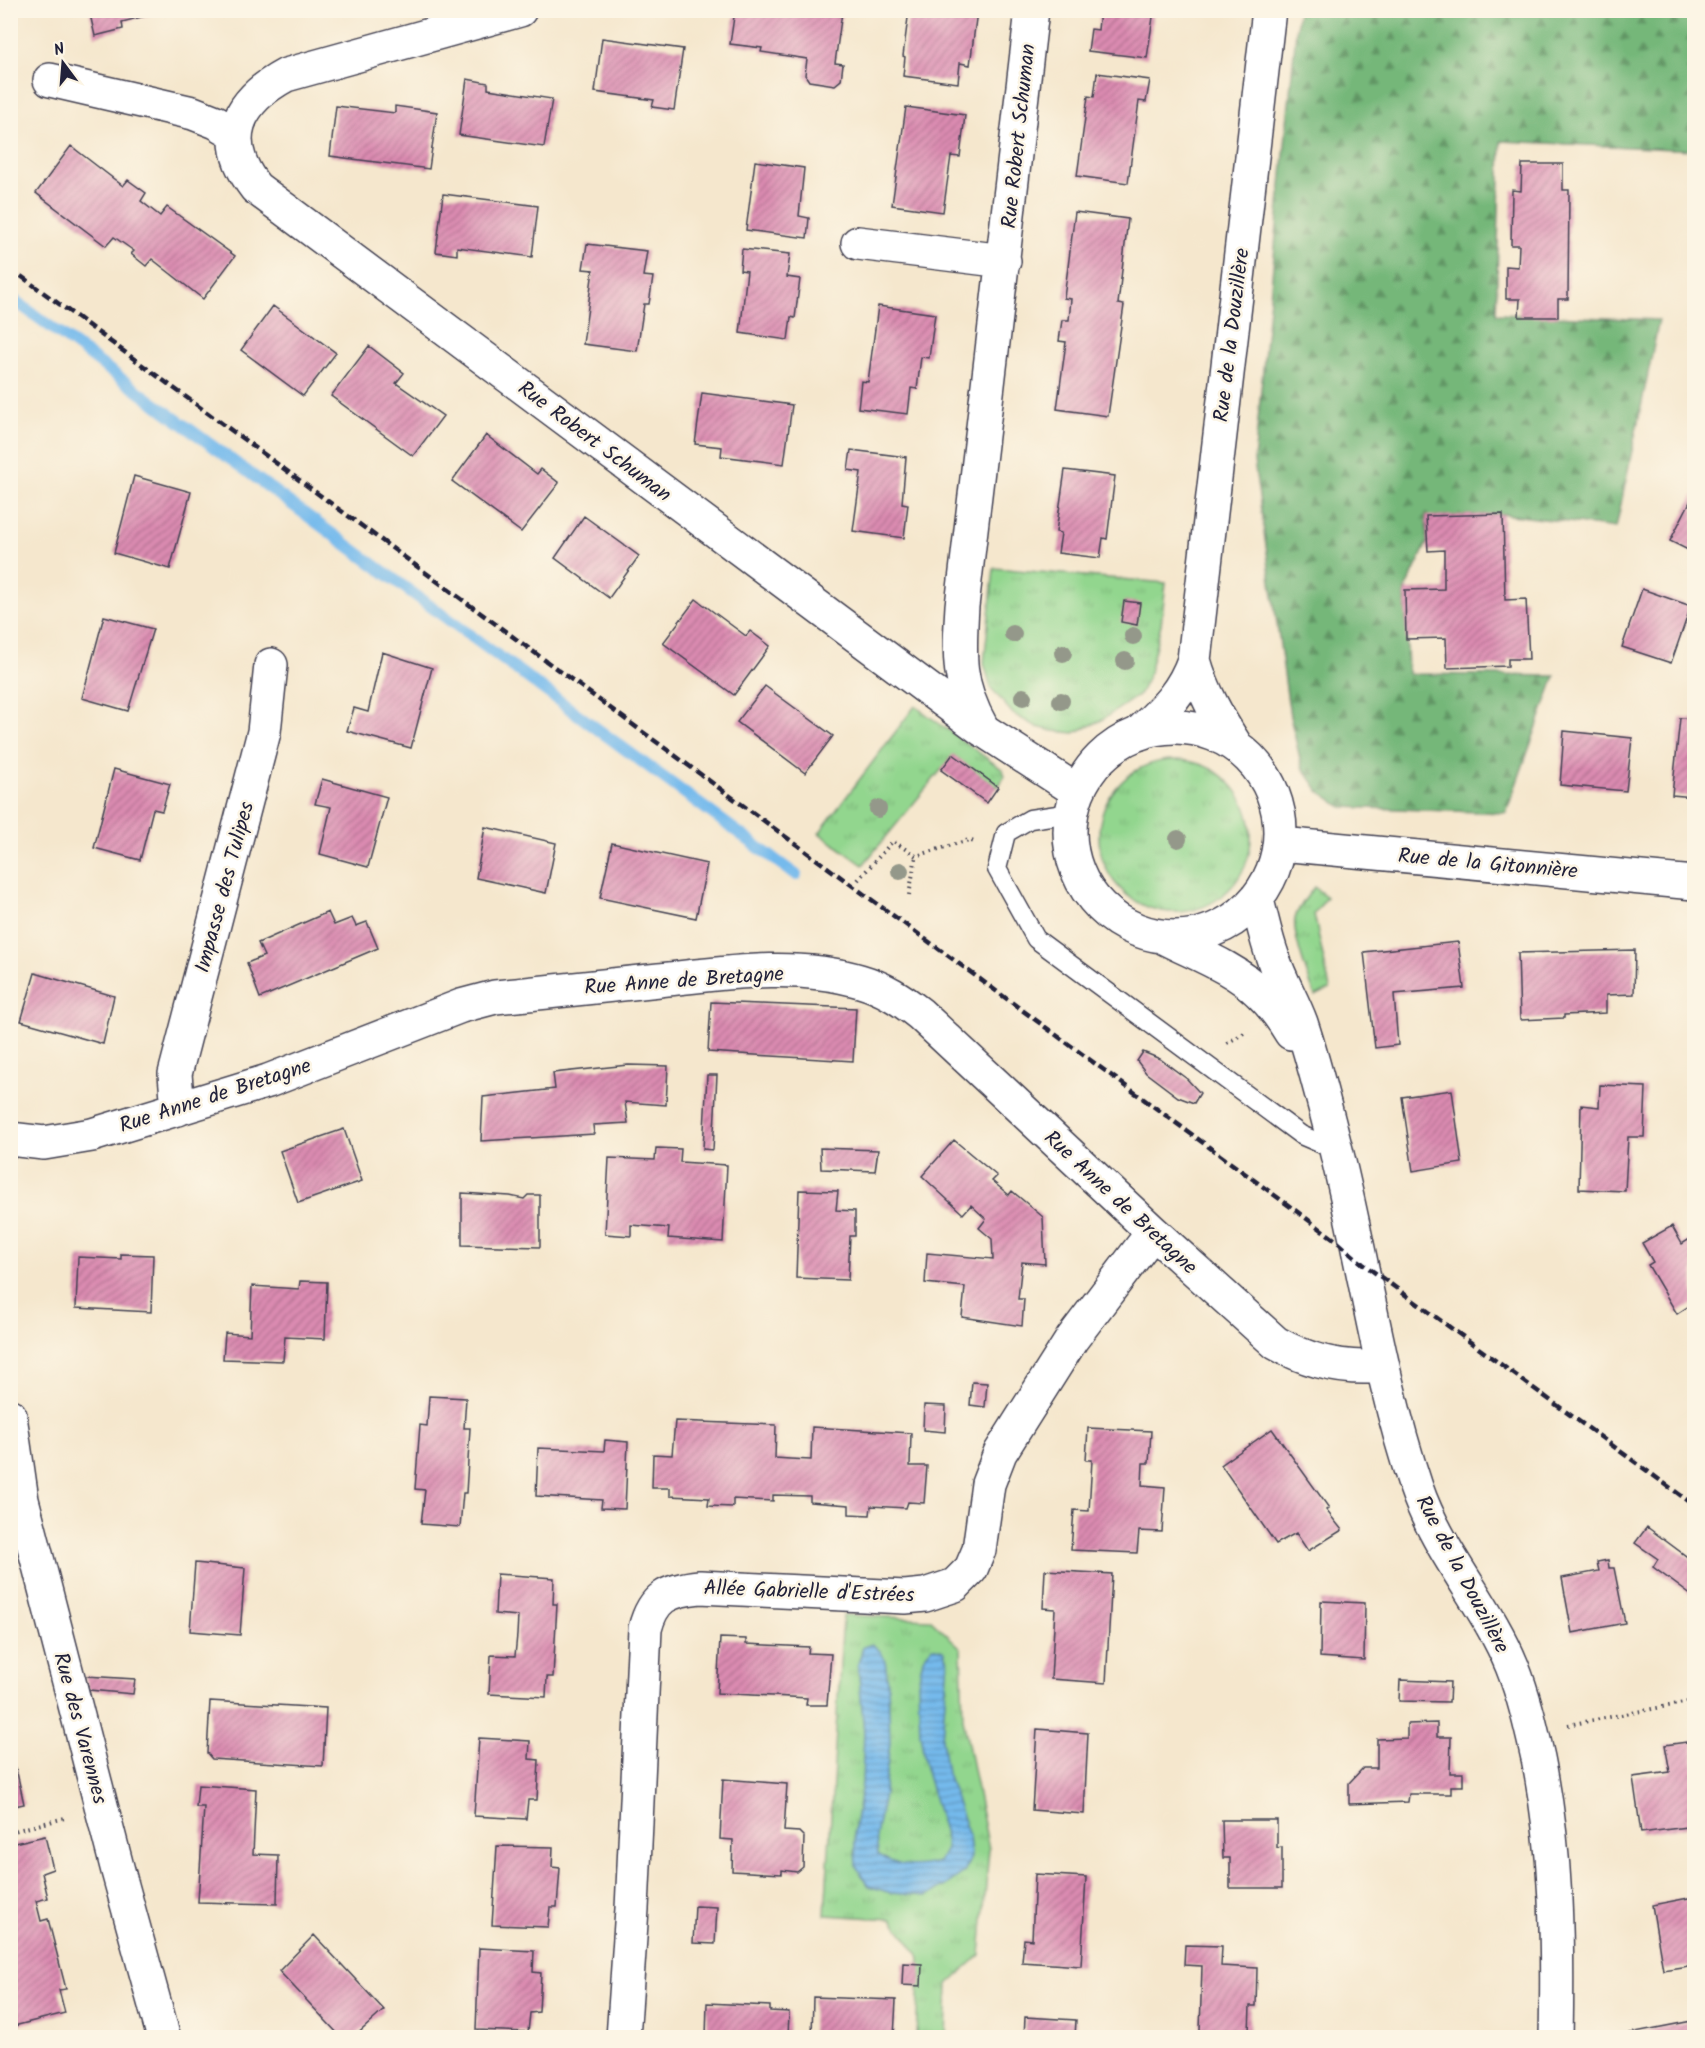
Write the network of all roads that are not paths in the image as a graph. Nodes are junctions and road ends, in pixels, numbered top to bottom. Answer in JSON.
{"nodes":[{"id":1,"x":520,"y":10,"type":"edge"},
{"id":2,"x":1032,"y":10,"type":"edge"},
{"id":3,"x":1269,"y":10,"type":"edge"},
{"id":4,"x":50,"y":80,"type":"dead end"},
{"id":5,"x":235,"y":134,"type":"junction"},
{"id":6,"x":858,"y":243,"type":"dead end"},
{"id":7,"x":1004,"y":261,"type":"junction"},
{"id":8,"x":1194,"y":660,"type":"junction"},
{"id":9,"x":271,"y":665,"type":"dead end"},
{"id":10,"x":983,"y":730,"type":"junction"},
{"id":11,"x":1138,"y":734,"type":"junction"},
{"id":12,"x":1236,"y":746,"type":"junction"},
{"id":13,"x":1074,"y":802,"type":"junction"},
{"id":14,"x":1281,"y":844,"type":"junction"},
{"id":15,"x":1695,"y":883,"type":"edge"},
{"id":16,"x":1257,"y":900,"type":"junction"},
{"id":17,"x":1163,"y":937,"type":"junction"},
{"id":18,"x":1318,"y":1081,"type":"junction"},
{"id":19,"x":178,"y":1109,"type":"junction"},
{"id":20,"x":10,"y":1139,"type":"edge"},
{"id":21,"x":1336,"y":1150,"type":"junction"},
{"id":22,"x":1154,"y":1232,"type":"junction"},
{"id":23,"x":1382,"y":1366,"type":"junction"},
{"id":24,"x":10,"y":1416,"type":"edge"},
{"id":25,"x":164,"y":2037,"type":"edge"},
{"id":26,"x":623,"y":2037,"type":"edge"},
{"id":27,"x":1556,"y":2037,"type":"edge"}],
"edges":[{"from":1,"to":5,"type":"street"},
{"from":2,"to":7,"type":"street","name":"Rue Robert Schuman"},
{"from":3,"to":8,"type":"street","name":"Rue de la Douzillère"},
{"from":4,"to":5,"type":"street"},
{"from":5,"to":10,"type":"street","name":"Rue Robert Schuman"},
{"from":6,"to":7,"type":"street"},
{"from":7,"to":10,"type":"street","name":"Rue Robert Schuman"},
{"from":8,"to":11,"type":"street","name":"Rue de la Douzillère"},
{"from":8,"to":12,"type":"street","name":"Rue de la Douzillère"},
{"from":9,"to":19,"type":"street","name":"Impasse des Tulipes"},
{"from":10,"to":13,"type":"street","name":"Rue Robert Schuman"},
{"from":11,"to":12,"type":"street"},
{"from":11,"to":13,"type":"street"},
{"from":12,"to":14,"type":"street"},
{"from":13,"to":17,"type":"street"},
{"from":13,"to":21,"type":"lane"},
{"from":14,"to":15,"type":"street","name":"Rue de la Gitonnière"},
{"from":14,"to":16,"type":"street"},
{"from":16,"to":17,"type":"street"},
{"from":16,"to":18,"type":"street","name":"Rue de la Douzillère"},
{"from":17,"to":18,"type":"street","name":"Rue de la Douzillère"},
{"from":18,"to":21,"type":"street","name":"Rue de la Douzillère"},
{"from":19,"to":20,"type":"street","name":"Rue Anne de Bretagne"},
{"from":19,"to":22,"type":"street","name":"Rue Anne de Bretagne"},
{"from":21,"to":23,"type":"street","name":"Rue de la Douzillère"},
{"from":22,"to":23,"type":"street","name":"Rue Anne de Bretagne"},
{"from":22,"to":26,"type":"street","name":"Allée Gabrielle d'Estrées"},
{"from":23,"to":27,"type":"street","name":"Rue de la Douzillère"},
{"from":24,"to":25,"type":"street","name":"Rue des Varennes"}]}
